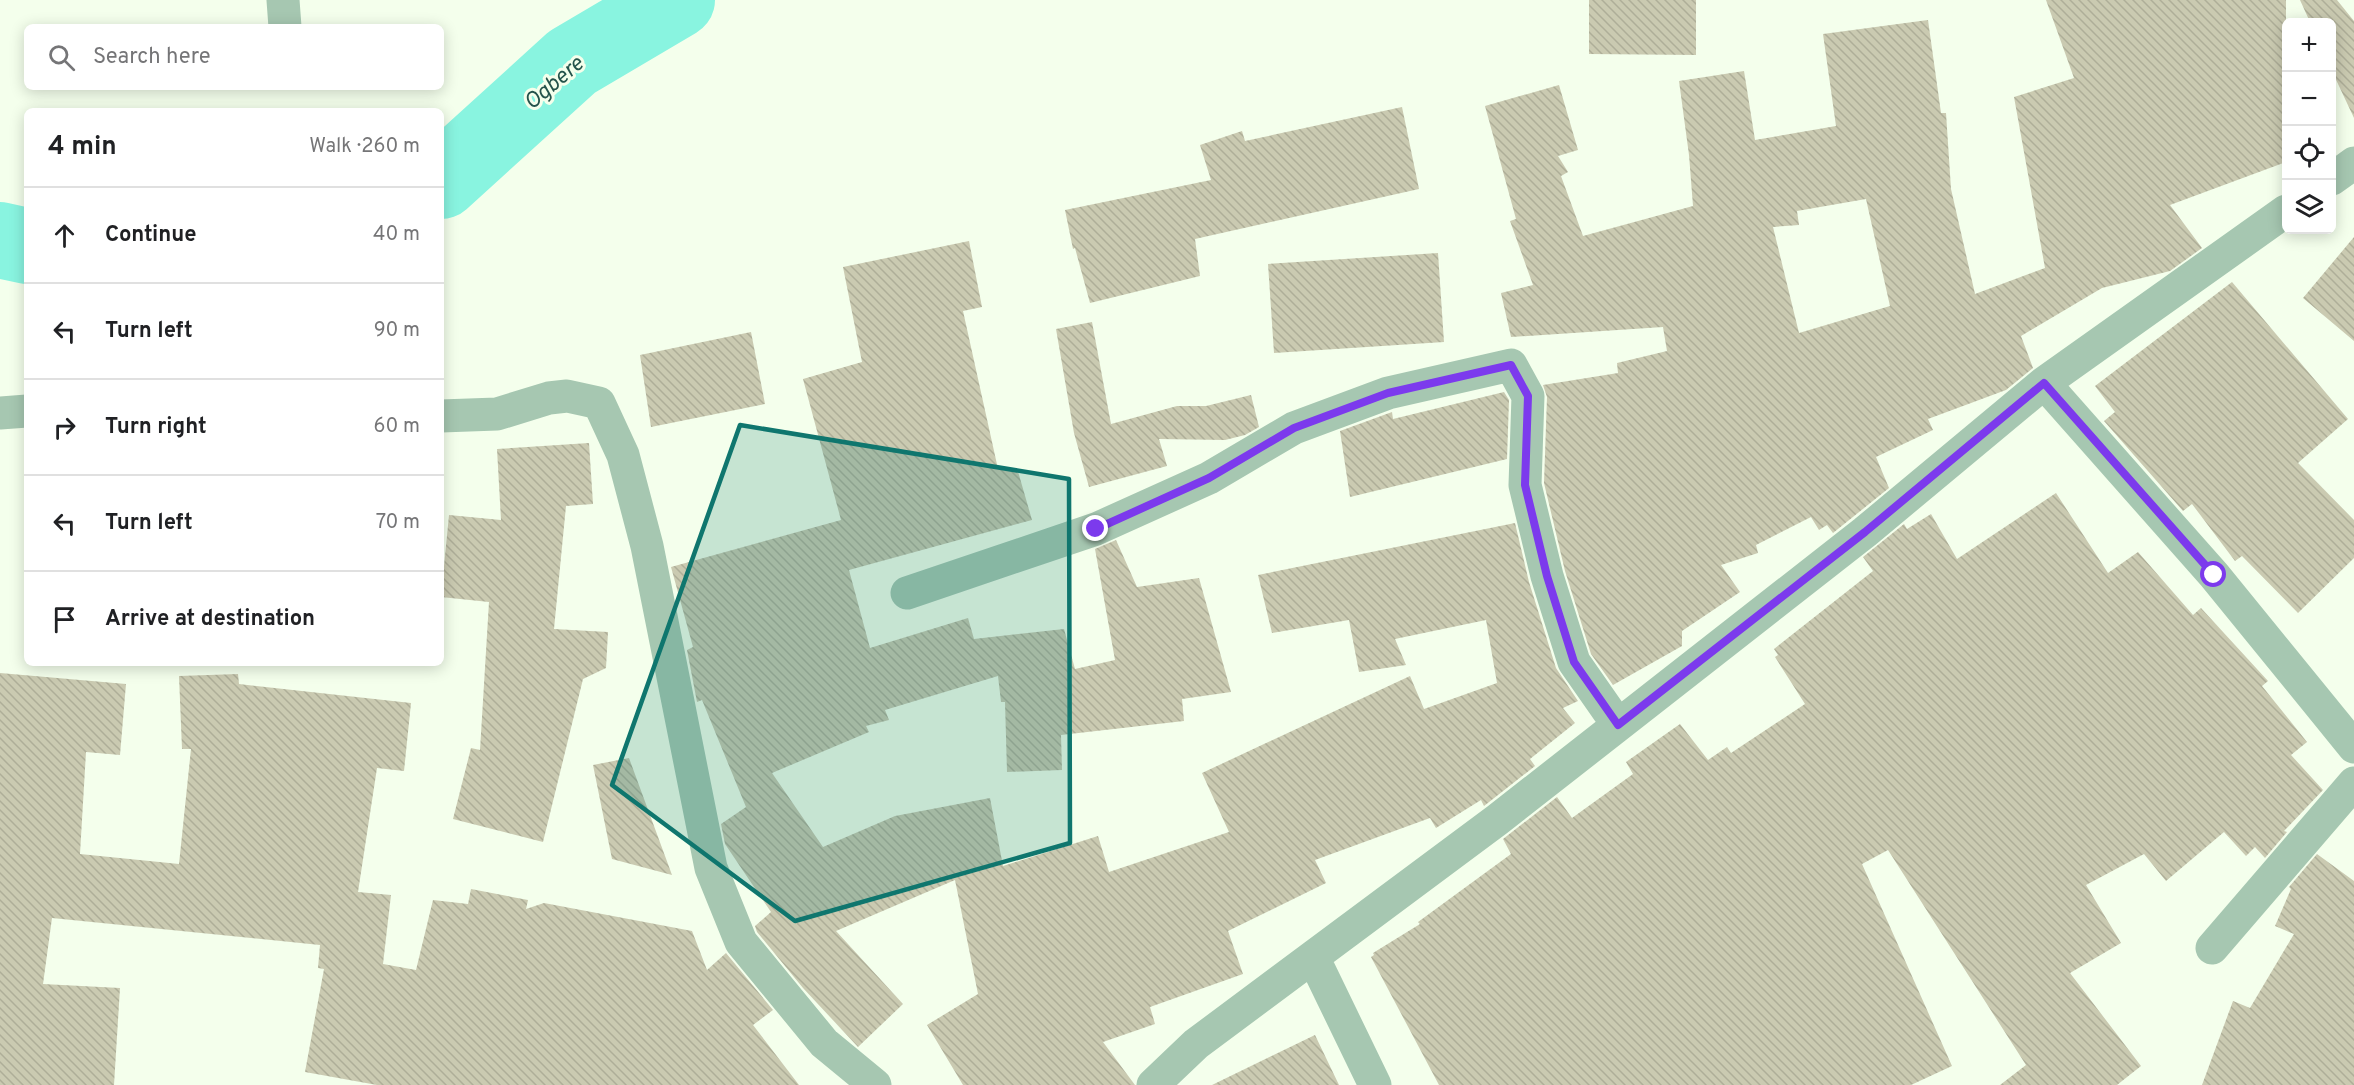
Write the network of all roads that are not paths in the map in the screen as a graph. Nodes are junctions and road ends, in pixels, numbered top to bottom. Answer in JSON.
{"nodes":[{"id":1,"x":282,"y":0,"type":"edge"},
{"id":2,"x":285,"y":24,"type":"edge"},
{"id":3,"x":2354,"y":163,"type":"edge"},
{"id":4,"x":2336,"y":176,"type":"edge"},
{"id":5,"x":2282,"y":214,"type":"edge"},
{"id":6,"x":2044,"y":383,"type":"junction"},
{"id":7,"x":24,"y":411,"type":"edge"},
{"id":8,"x":0,"y":413,"type":"edge"},
{"id":9,"x":444,"y":416,"type":"edge"},
{"id":10,"x":907,"y":593,"type":"dead end"},
{"id":11,"x":1618,"y":725,"type":"junction"},
{"id":12,"x":2354,"y":747,"type":"edge"},
{"id":13,"x":2354,"y":783,"type":"edge"},
{"id":14,"x":2212,"y":948,"type":"dead end"},
{"id":15,"x":1313,"y":957,"type":"junction"},
{"id":16,"x":875,"y":1085,"type":"edge"},
{"id":17,"x":1153,"y":1085,"type":"edge"},
{"id":18,"x":1375,"y":1085,"type":"edge"}],
"edges":[{"from":1,"to":2,"type":"street"},
{"from":3,"to":4,"type":"street"},
{"from":5,"to":6,"type":"street"},
{"from":6,"to":11,"type":"street"},
{"from":6,"to":12,"type":"street"},
{"from":7,"to":8,"type":"street"},
{"from":9,"to":16,"type":"street"},
{"from":10,"to":11,"type":"street"},
{"from":11,"to":15,"type":"street"},
{"from":13,"to":14,"type":"street"},
{"from":15,"to":17,"type":"street"},
{"from":15,"to":18,"type":"street"}]}
